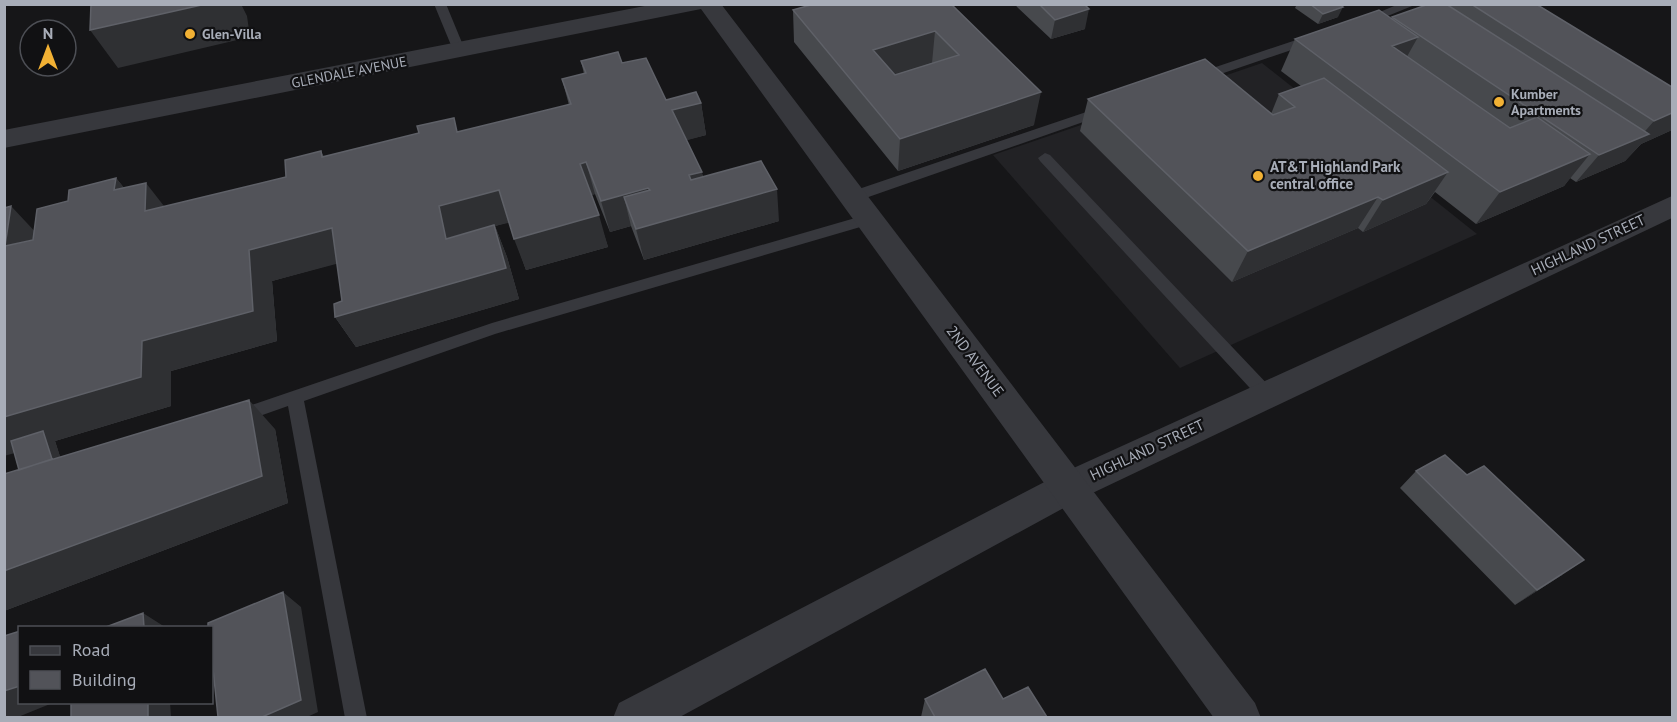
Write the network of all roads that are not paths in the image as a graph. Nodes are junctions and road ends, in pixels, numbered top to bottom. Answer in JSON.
{"nodes":[{"id":1,"x":441,"y":4,"type":"edge"},
{"id":2,"x":694,"y":4,"type":"edge"},
{"id":3,"x":709,"y":4,"type":"edge"},
{"id":4,"x":1411,"y":4,"type":"edge"},
{"id":5,"x":1355,"y":24,"type":"edge"},
{"id":6,"x":1322,"y":35,"type":"edge"},
{"id":7,"x":459,"y":50,"type":"junction"},
{"id":8,"x":1188,"y":81,"type":"edge"},
{"id":9,"x":1121,"y":104,"type":"edge"},
{"id":10,"x":4,"y":139,"type":"edge"},
{"id":11,"x":1045,"y":158,"type":"dead end"},
{"id":12,"x":1672,"y":206,"type":"edge"},
{"id":13,"x":860,"y":208,"type":"junction"},
{"id":14,"x":1267,"y":395,"type":"junction"},
{"id":15,"x":295,"y":398,"type":"junction"},
{"id":16,"x":218,"y":423,"type":"edge"},
{"id":17,"x":1069,"y":487,"type":"junction"},
{"id":18,"x":356,"y":717,"type":"edge"},
{"id":19,"x":634,"y":717,"type":"edge"},
{"id":20,"x":1240,"y":717,"type":"edge"}],
"edges":[{"from":1,"to":7,"type":"lane"},
{"from":2,"to":7,"type":"street","name":"GLENDALE AVENUE"},
{"from":3,"to":13,"type":"street","name":"2ND AVENUE"},
{"from":4,"to":5,"type":"lane"},
{"from":6,"to":8,"type":"lane"},
{"from":7,"to":10,"type":"street","name":"GLENDALE AVENUE"},
{"from":9,"to":13,"type":"lane"},
{"from":11,"to":14,"type":"lane"},
{"from":12,"to":14,"type":"street","name":"HIGHLAND STREET"},
{"from":13,"to":15,"type":"lane"},
{"from":13,"to":17,"type":"street","name":"2ND AVENUE"},
{"from":14,"to":17,"type":"street","name":"HIGHLAND STREET"},
{"from":15,"to":16,"type":"lane"},
{"from":15,"to":18,"type":"lane"},
{"from":17,"to":19,"type":"street","name":"HIGHLAND STREET"},
{"from":17,"to":20,"type":"street","name":"2ND AVENUE"}]}
